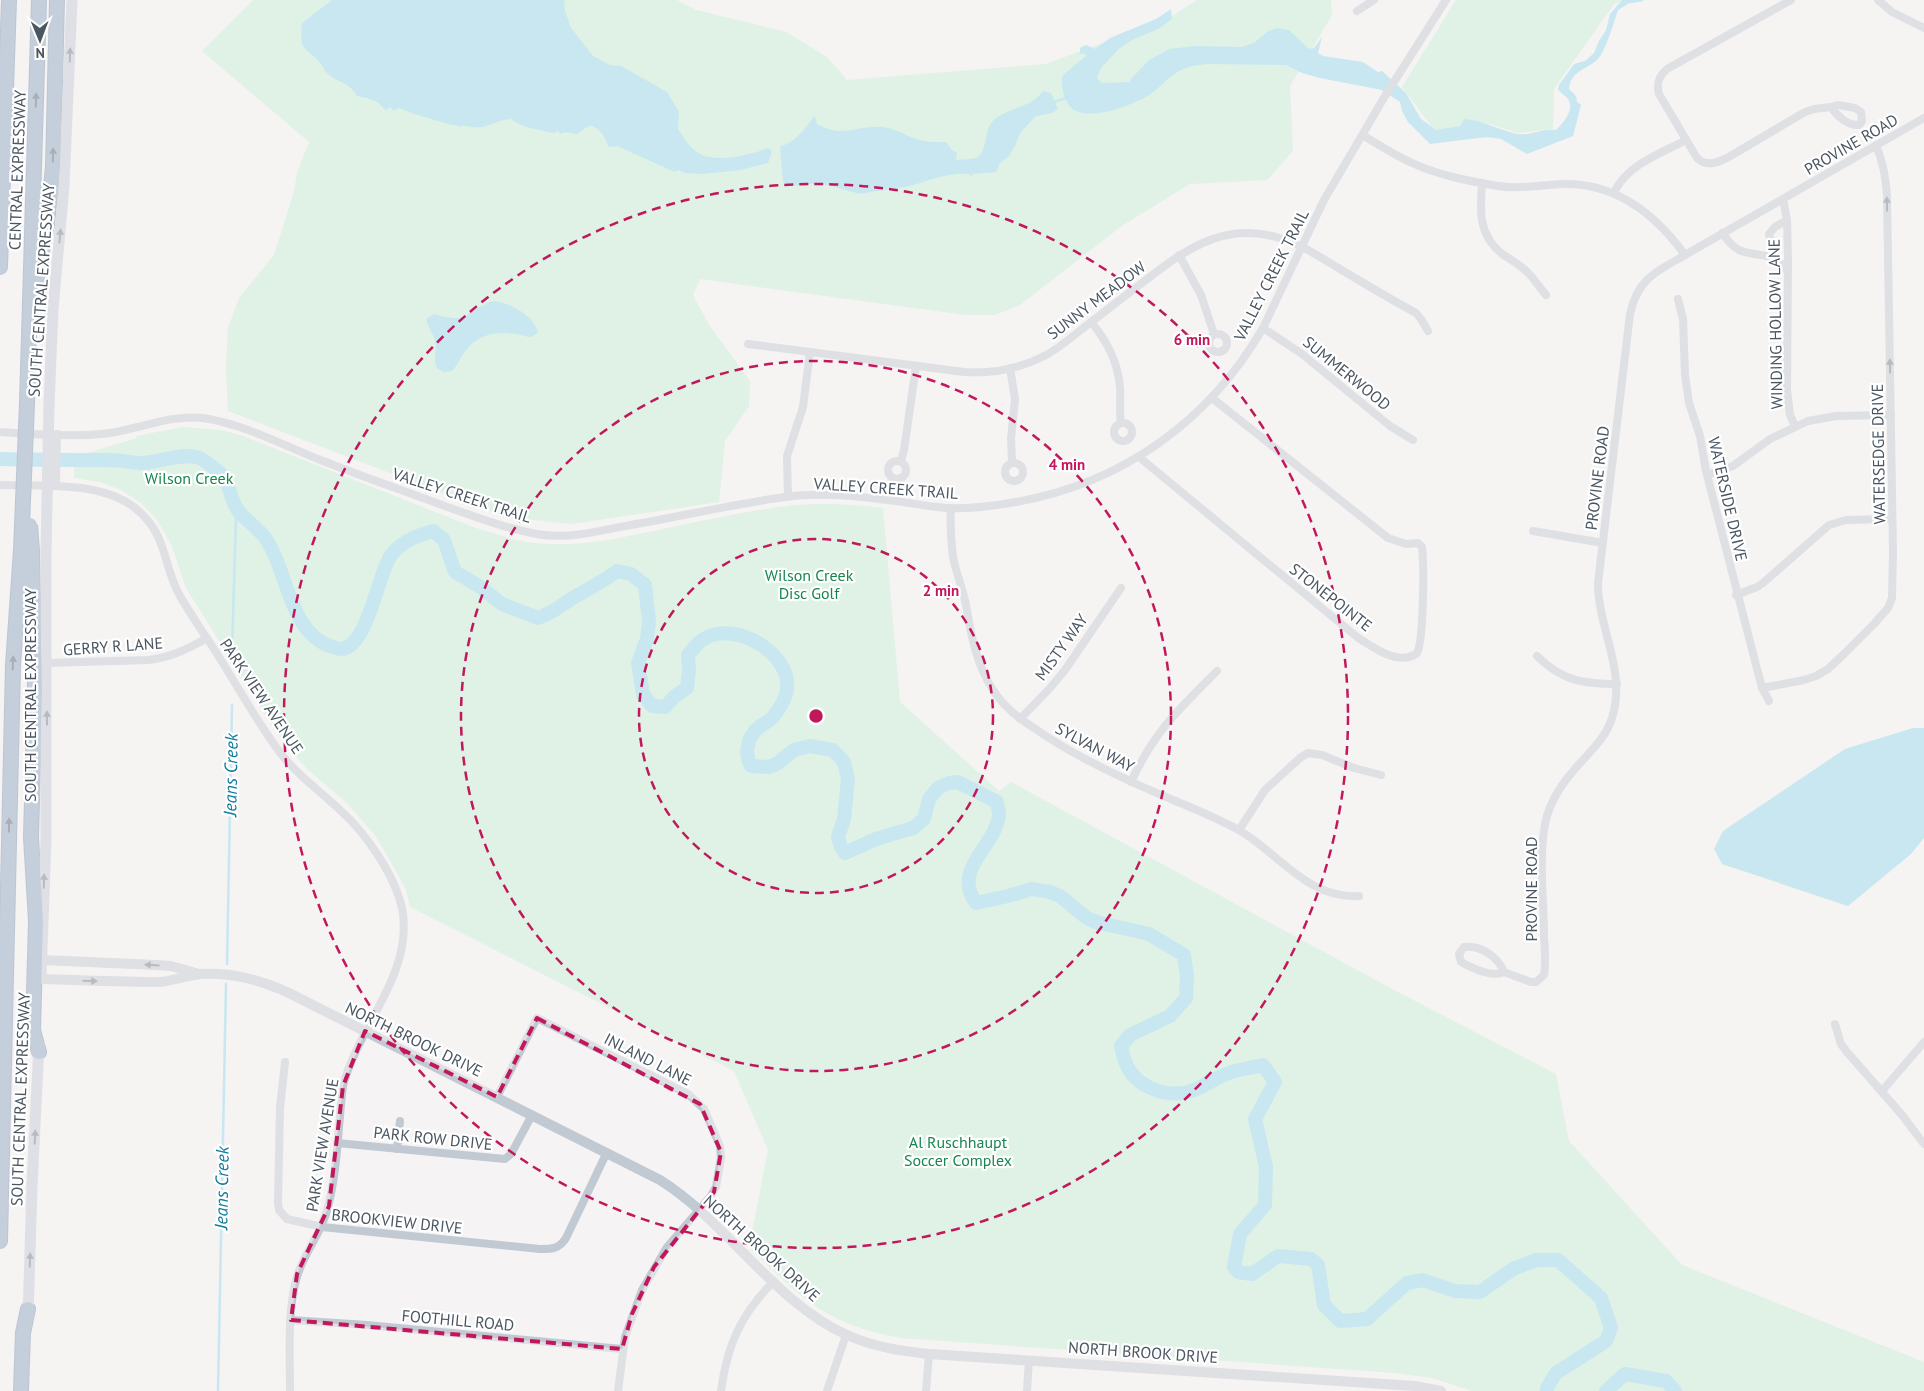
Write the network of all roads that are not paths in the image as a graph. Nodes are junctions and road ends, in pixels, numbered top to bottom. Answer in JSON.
{"nodes":[{"id":1,"x":9,"y":0,"type":"edge"},
{"id":2,"x":39,"y":0,"type":"edge"},
{"id":3,"x":57,"y":0,"type":"edge"},
{"id":4,"x":72,"y":0,"type":"edge"},
{"id":5,"x":1374,"y":0,"type":"edge"},
{"id":6,"x":1446,"y":0,"type":"edge"},
{"id":7,"x":1791,"y":0,"type":"edge"},
{"id":8,"x":1878,"y":0,"type":"edge"},
{"id":9,"x":1357,"y":11,"type":"dead end"},
{"id":10,"x":1924,"y":28,"type":"edge"},
{"id":11,"x":1831,"y":107,"type":"dead end"},
{"id":12,"x":1924,"y":118,"type":"edge"},
{"id":13,"x":1364,"y":136,"type":"junction"},
{"id":14,"x":1686,"y":140,"type":"junction"},
{"id":15,"x":1876,"y":145,"type":"junction"},
{"id":16,"x":1482,"y":183,"type":"junction"},
{"id":17,"x":1614,"y":193,"type":"junction"},
{"id":18,"x":1783,"y":199,"type":"junction"},
{"id":19,"x":1787,"y":224,"type":"junction"},
{"id":20,"x":1722,"y":233,"type":"junction"},
{"id":21,"x":1302,"y":247,"type":"junction"},
{"id":22,"x":1179,"y":255,"type":"junction"},
{"id":23,"x":1686,"y":255,"type":"junction"},
{"id":24,"x":1770,"y":256,"type":"junction"},
{"id":25,"x":0,"y":267,"type":"edge"},
{"id":26,"x":1787,"y":271,"type":"junction"},
{"id":27,"x":1546,"y":295,"type":"dead end"},
{"id":28,"x":1678,"y":299,"type":"dead end"},
{"id":29,"x":30,"y":306,"type":"junction"},
{"id":30,"x":1091,"y":322,"type":"junction"},
{"id":31,"x":1263,"y":328,"type":"junction"},
{"id":32,"x":1428,"y":331,"type":"dead end"},
{"id":33,"x":1214,"y":334,"type":"dead end"},
{"id":34,"x":748,"y":344,"type":"dead end"},
{"id":35,"x":810,"y":352,"type":"junction"},
{"id":36,"x":916,"y":366,"type":"junction"},
{"id":37,"x":1010,"y":368,"type":"junction"},
{"id":38,"x":1212,"y":398,"type":"junction"},
{"id":39,"x":1891,"y":415,"type":"junction"},
{"id":40,"x":1121,"y":423,"type":"dead end"},
{"id":41,"x":1795,"y":426,"type":"junction"},
{"id":42,"x":0,"y":432,"type":"edge"},
{"id":43,"x":57,"y":434,"type":"junction"},
{"id":44,"x":1413,"y":440,"type":"dead end"},
{"id":45,"x":1140,"y":457,"type":"junction"},
{"id":46,"x":901,"y":462,"type":"dead end"},
{"id":47,"x":1012,"y":462,"type":"dead end"},
{"id":48,"x":1707,"y":475,"type":"junction"},
{"id":49,"x":0,"y":485,"type":"edge"},
{"id":50,"x":56,"y":486,"type":"junction"},
{"id":51,"x":788,"y":497,"type":"junction"},
{"id":52,"x":951,"y":508,"type":"junction"},
{"id":53,"x":1892,"y":519,"type":"junction"},
{"id":54,"x":1533,"y":531,"type":"dead end"},
{"id":55,"x":1603,"y":543,"type":"junction"},
{"id":56,"x":33,"y":551,"type":"junction"},
{"id":57,"x":1121,"y":588,"type":"dead end"},
{"id":58,"x":1736,"y":595,"type":"junction"},
{"id":59,"x":207,"y":638,"type":"junction"},
{"id":60,"x":1537,"y":656,"type":"dead end"},
{"id":61,"x":46,"y":663,"type":"junction"},
{"id":62,"x":1217,"y":671,"type":"dead end"},
{"id":63,"x":1617,"y":684,"type":"junction"},
{"id":64,"x":1762,"y":688,"type":"junction"},
{"id":65,"x":1769,"y":701,"type":"dead end"},
{"id":66,"x":1020,"y":718,"type":"junction"},
{"id":67,"x":1381,"y":775,"type":"dead end"},
{"id":68,"x":1131,"y":782,"type":"junction"},
{"id":69,"x":1239,"y":830,"type":"junction"},
{"id":70,"x":1359,"y":896,"type":"dead end"},
{"id":71,"x":42,"y":960,"type":"junction"},
{"id":72,"x":122,"y":964,"type":"junction"},
{"id":73,"x":1504,"y":972,"type":"junction"},
{"id":74,"x":200,"y":974,"type":"junction"},
{"id":75,"x":41,"y":979,"type":"junction"},
{"id":76,"x":122,"y":982,"type":"junction"},
{"id":77,"x":1836,"y":1024,"type":"dead end"},
{"id":78,"x":365,"y":1031,"type":"junction"},
{"id":79,"x":1924,"y":1042,"type":"edge"},
{"id":80,"x":39,"y":1052,"type":"junction"},
{"id":81,"x":285,"y":1062,"type":"dead end"},
{"id":82,"x":1882,"y":1091,"type":"junction"},
{"id":83,"x":497,"y":1097,"type":"junction"},
{"id":84,"x":532,"y":1115,"type":"junction"},
{"id":85,"x":400,"y":1121,"type":"dead end"},
{"id":86,"x":337,"y":1143,"type":"junction"},
{"id":87,"x":1924,"y":1144,"type":"edge"},
{"id":88,"x":397,"y":1149,"type":"junction"},
{"id":89,"x":607,"y":1152,"type":"junction"},
{"id":90,"x":698,"y":1210,"type":"junction"},
{"id":91,"x":322,"y":1227,"type":"junction"},
{"id":92,"x":0,"y":1241,"type":"edge"},
{"id":93,"x":774,"y":1281,"type":"junction"},
{"id":94,"x":28,"y":1309,"type":"junction"},
{"id":95,"x":291,"y":1320,"type":"junction"},
{"id":96,"x":846,"y":1335,"type":"junction"},
{"id":97,"x":622,"y":1349,"type":"junction"},
{"id":98,"x":929,"y":1354,"type":"junction"},
{"id":99,"x":1029,"y":1360,"type":"junction"},
{"id":100,"x":21,"y":1391,"type":"edge"},
{"id":101,"x":28,"y":1391,"type":"edge"},
{"id":102,"x":290,"y":1391,"type":"edge"},
{"id":103,"x":618,"y":1391,"type":"edge"},
{"id":104,"x":721,"y":1391,"type":"edge"},
{"id":105,"x":827,"y":1391,"type":"edge"},
{"id":106,"x":926,"y":1391,"type":"edge"},
{"id":107,"x":1027,"y":1391,"type":"edge"},
{"id":108,"x":1441,"y":1391,"type":"edge"}],
"edges":[{"from":1,"to":25,"type":"highway","name":"CENTRAL EXPRESSWAY"},
{"from":29,"to":2,"type":"highway","name":"CENTRAL EXPRESSWAY","one_way":true},
{"from":29,"to":3,"type":"highway","one_way":true},
{"from":56,"to":4,"type":"main road","name":"SOUTH CENTRAL EXPRESSWAY","one_way":true,"bridge":true},
{"from":5,"to":9,"type":"street"},
{"from":6,"to":13,"type":"street","name":"VALLEY CREEK TRAIL"},
{"from":7,"to":14,"type":"street"},
{"from":8,"to":10,"type":"street"},
{"from":11,"to":14,"type":"street"},
{"from":12,"to":15,"type":"street","name":"PROVINE ROAD"},
{"from":13,"to":16,"type":"street"},
{"from":13,"to":21,"type":"street","name":"VALLEY CREEK TRAIL"},
{"from":14,"to":17,"type":"street"},
{"from":15,"to":18,"type":"street","name":"PROVINE ROAD"},
{"from":39,"to":15,"type":"street","name":"WATERSEDGE DRIVE","one_way":true},
{"from":16,"to":17,"type":"street"},
{"from":16,"to":27,"type":"street"},
{"from":17,"to":23,"type":"street"},
{"from":18,"to":19,"type":"street","name":"WINDING HOLLOW LANE"},
{"from":18,"to":20,"type":"street","name":"PROVINE ROAD"},
{"from":19,"to":24,"type":"street","name":"WINDING HOLLOW LANE"},
{"from":19,"to":26,"type":"street","name":"WINDING HOLLOW LANE"},
{"from":20,"to":23,"type":"street","name":"PROVINE ROAD"},
{"from":20,"to":24,"type":"street"},
{"from":21,"to":22,"type":"street","name":"SUNNY MEADOW"},
{"from":21,"to":31,"type":"street","name":"VALLEY CREEK TRAIL"},
{"from":21,"to":32,"type":"street","name":"SUNNY MEADOW"},
{"from":22,"to":30,"type":"street","name":"SUNNY MEADOW"},
{"from":22,"to":33,"type":"street"},
{"from":23,"to":55,"type":"street","name":"PROVINE ROAD"},
{"from":24,"to":26,"type":"street"},
{"from":26,"to":41,"type":"street","name":"WINDING HOLLOW LANE"},
{"from":28,"to":48,"type":"street","name":"WATERSIDE DRIVE"},
{"from":29,"to":56,"type":"highway","name":"CENTRAL EXPRESSWAY","bridge":true},
{"from":30,"to":37,"type":"street","name":"SUNNY MEADOW"},
{"from":30,"to":40,"type":"street"},
{"from":31,"to":38,"type":"street","name":"VALLEY CREEK TRAIL"},
{"from":31,"to":44,"type":"street","name":"SUMMERWOOD"},
{"from":34,"to":35,"type":"street","name":"SUNNY MEADOW"},
{"from":35,"to":36,"type":"street","name":"SUNNY MEADOW"},
{"from":35,"to":51,"type":"street"},
{"from":36,"to":37,"type":"street","name":"SUNNY MEADOW"},
{"from":36,"to":46,"type":"street"},
{"from":37,"to":47,"type":"street"},
{"from":38,"to":45,"type":"street","name":"VALLEY CREEK TRAIL"},
{"from":38,"to":45,"type":"street","name":"STONEPOINTE"},
{"from":39,"to":41,"type":"street"},
{"from":39,"to":53,"type":"street","name":"WATERSEDGE DRIVE"},
{"from":41,"to":48,"type":"street"},
{"from":42,"to":43,"type":"street","name":"VALLEY CREEK TRAIL"},
{"from":43,"to":50,"type":"street"},
{"from":43,"to":51,"type":"street","name":"VALLEY CREEK TRAIL"},
{"from":45,"to":52,"type":"street","name":"VALLEY CREEK TRAIL"},
{"from":48,"to":58,"type":"street","name":"WATERSIDE DRIVE"},
{"from":49,"to":50,"type":"street","name":"PARK VIEW AVENUE"},
{"from":50,"to":59,"type":"street","name":"PARK VIEW AVENUE"},
{"from":51,"to":52,"type":"street","name":"VALLEY CREEK TRAIL"},
{"from":52,"to":66,"type":"street","name":"SYLVAN WAY"},
{"from":53,"to":58,"type":"street"},
{"from":53,"to":64,"type":"street","name":"WATERSEDGE DRIVE"},
{"from":54,"to":55,"type":"street"},
{"from":55,"to":63,"type":"street","name":"PROVINE ROAD"},
{"from":56,"to":61,"type":"main road","name":"SOUTH CENTRAL EXPRESSWAY"},
{"from":56,"to":80,"type":"highway"},
{"from":92,"to":56,"type":"highway","name":"CENTRAL EXPRESSWAY","one_way":true},
{"from":57,"to":66,"type":"street","name":"MISTY WAY"},
{"from":58,"to":64,"type":"street","name":"WATERSIDE DRIVE"},
{"from":59,"to":61,"type":"street","name":"GERRY R LANE"},
{"from":59,"to":78,"type":"street","name":"PARK VIEW AVENUE"},
{"from":60,"to":63,"type":"street"},
{"from":71,"to":61,"type":"main road","name":"SOUTH CENTRAL EXPRESSWAY","one_way":true},
{"from":62,"to":68,"type":"street"},
{"from":63,"to":73,"type":"street","name":"PROVINE ROAD"},
{"from":64,"to":65,"type":"street","name":"WATERSIDE DRIVE"},
{"from":66,"to":68,"type":"street","name":"SYLVAN WAY"},
{"from":67,"to":69,"type":"street"},
{"from":68,"to":69,"type":"street","name":"SYLVAN WAY"},
{"from":69,"to":70,"type":"street","name":"SYLVAN WAY"},
{"from":71,"to":72,"type":"street","name":"NORTH BROOK DRIVE"},
{"from":71,"to":75,"type":"main road","name":"SOUTH CENTRAL EXPRESSWAY"},
{"from":74,"to":72,"type":"street","name":"NORTH BROOK DRIVE","one_way":true},
{"from":72,"to":76,"type":"street"},
{"from":73,"to":73,"type":"street"},
{"from":74,"to":76,"type":"street","name":"NORTH BROOK DRIVE"},
{"from":74,"to":78,"type":"street","name":"NORTH BROOK DRIVE"},
{"from":75,"to":76,"type":"street","name":"NORTH BROOK DRIVE","one_way":true},
{"from":75,"to":80,"type":"main road","name":"SOUTH CENTRAL EXPRESSWAY"},
{"from":77,"to":82,"type":"street"},
{"from":78,"to":83,"type":"street","name":"NORTH BROOK DRIVE"},
{"from":78,"to":86,"type":"street","name":"PARK VIEW AVENUE"},
{"from":79,"to":82,"type":"street"},
{"from":94,"to":80,"type":"main road","name":"SOUTH CENTRAL EXPRESSWAY","one_way":true},
{"from":81,"to":91,"type":"street","name":"BROOKVIEW DRIVE"},
{"from":82,"to":87,"type":"street"},
{"from":83,"to":84,"type":"street","name":"NORTH BROOK DRIVE"},
{"from":83,"to":90,"type":"street","name":"INLAND LANE"},
{"from":84,"to":88,"type":"street","name":"PARK ROW DRIVE"},
{"from":84,"to":89,"type":"street","name":"NORTH BROOK DRIVE"},
{"from":85,"to":88,"type":"street"},
{"from":86,"to":88,"type":"street","name":"PARK ROW DRIVE"},
{"from":86,"to":91,"type":"street","name":"PARK VIEW AVENUE"},
{"from":89,"to":90,"type":"street","name":"NORTH BROOK DRIVE"},
{"from":89,"to":91,"type":"street","name":"BROOKVIEW DRIVE"},
{"from":90,"to":93,"type":"street","name":"NORTH BROOK DRIVE"},
{"from":90,"to":97,"type":"street","name":"INLAND LANE"},
{"from":91,"to":95,"type":"street","name":"PARK VIEW AVENUE"},
{"from":93,"to":96,"type":"street","name":"NORTH BROOK DRIVE"},
{"from":93,"to":104,"type":"street"},
{"from":94,"to":100,"type":"highway"},
{"from":94,"to":101,"type":"main road","name":"SOUTH CENTRAL EXPRESSWAY"},
{"from":95,"to":97,"type":"street","name":"FOOTHILL ROAD"},
{"from":95,"to":102,"type":"street","name":"PARK VIEW AVENUE"},
{"from":96,"to":98,"type":"street","name":"NORTH BROOK DRIVE"},
{"from":96,"to":105,"type":"street"},
{"from":97,"to":103,"type":"street","name":"INLAND LANE"},
{"from":98,"to":99,"type":"street","name":"NORTH BROOK DRIVE"},
{"from":98,"to":106,"type":"street"},
{"from":99,"to":107,"type":"street"},
{"from":99,"to":108,"type":"street","name":"NORTH BROOK DRIVE"}]}
